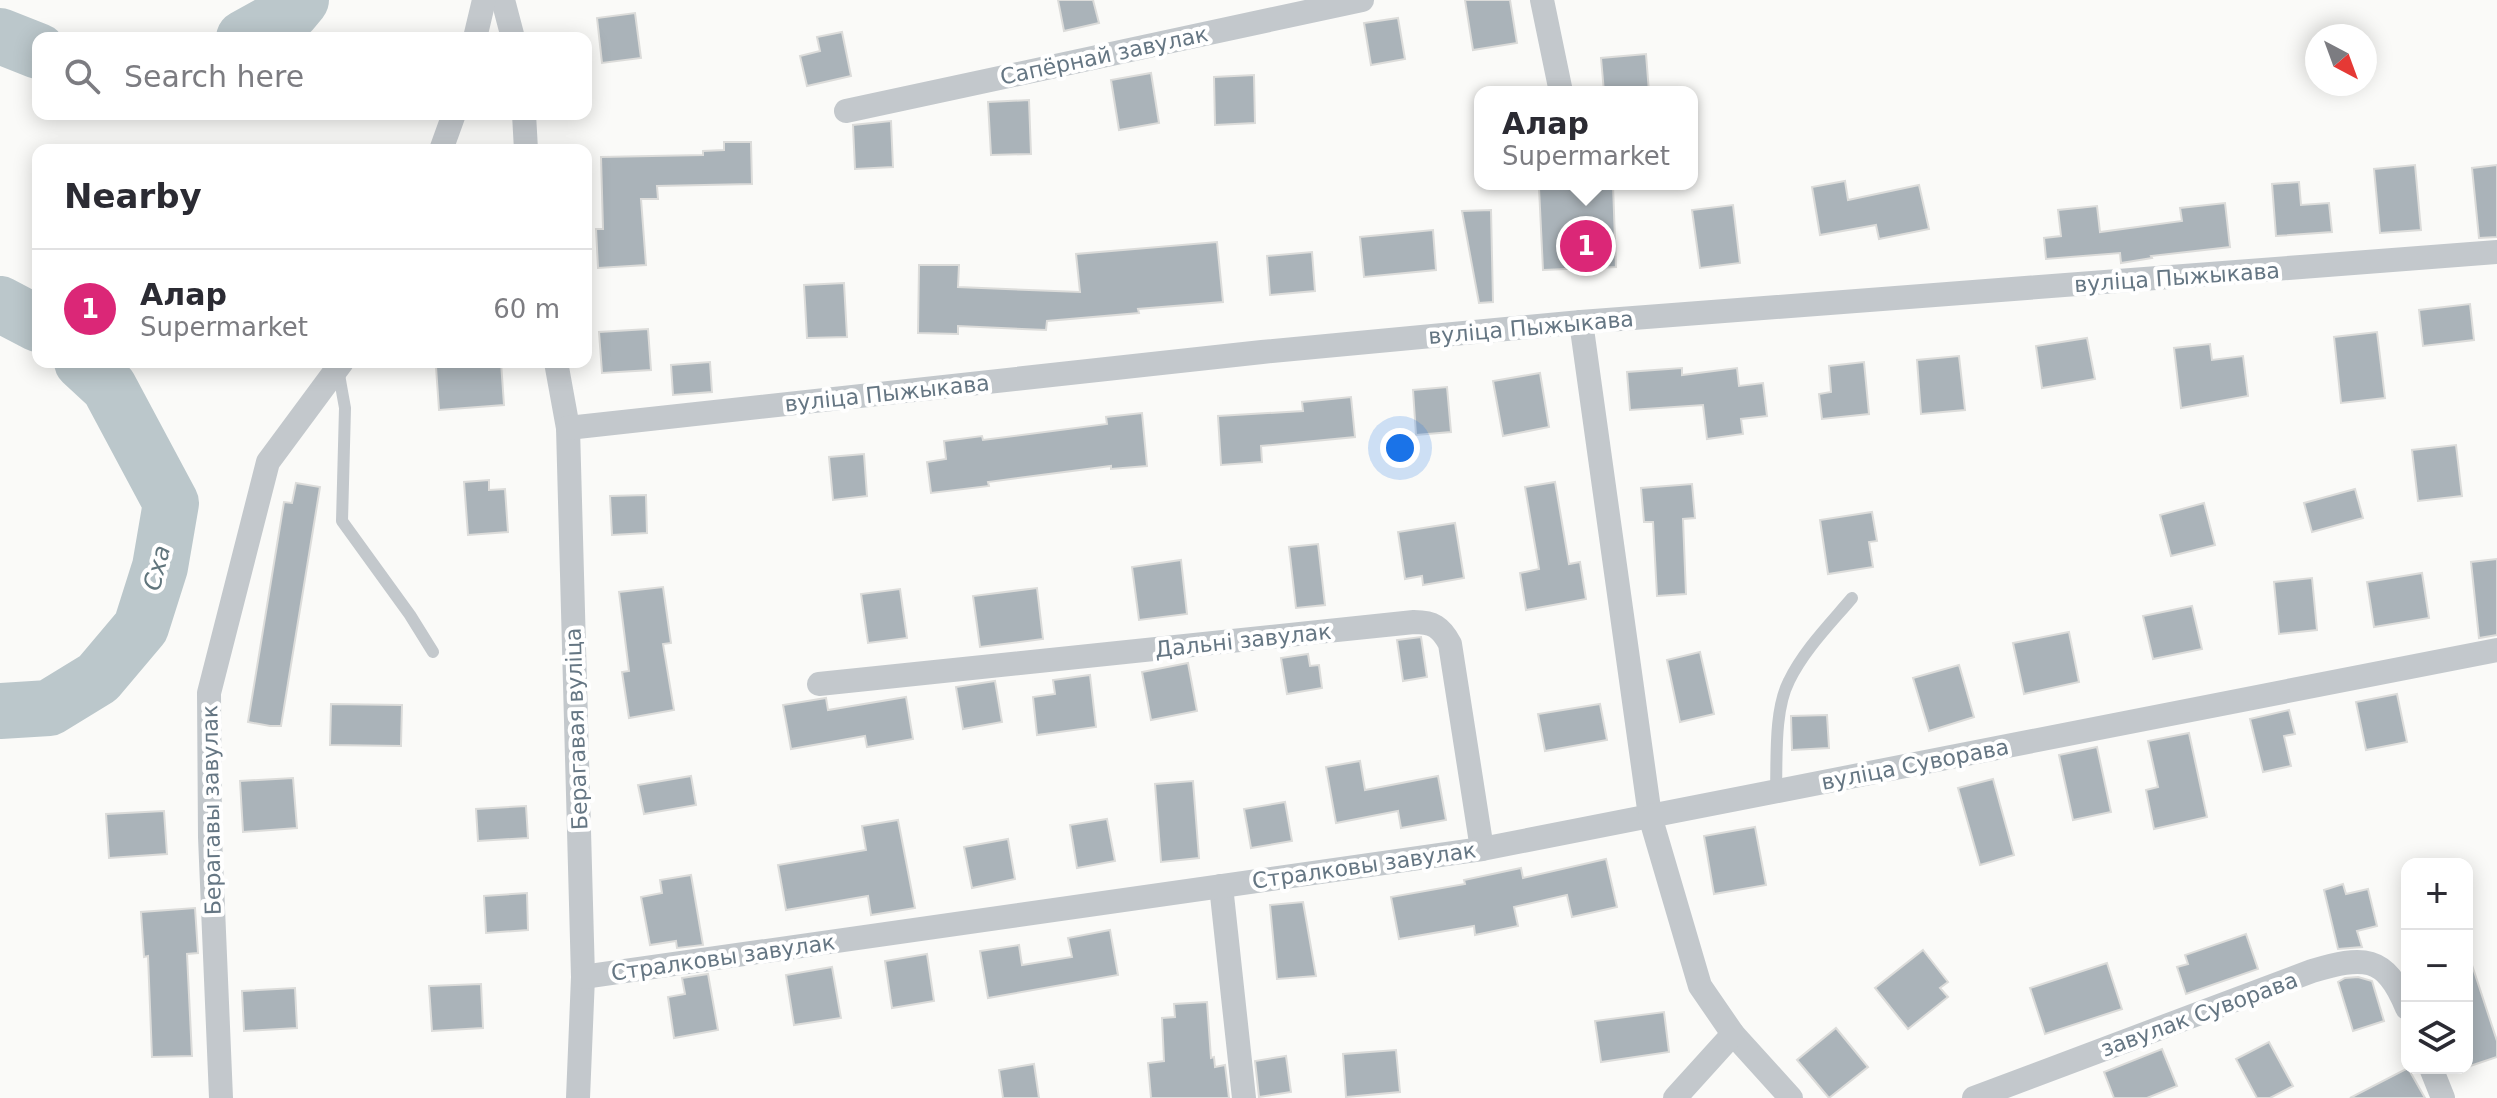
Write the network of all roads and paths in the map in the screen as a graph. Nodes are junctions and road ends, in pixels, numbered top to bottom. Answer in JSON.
{"nodes":[{"id":1,"x":484,"y":0,"type":"edge"},
{"id":2,"x":503,"y":0,"type":"edge"},
{"id":3,"x":1362,"y":0,"type":"edge"},
{"id":4,"x":1542,"y":0,"type":"edge"},
{"id":5,"x":476,"y":32,"type":"edge"},
{"id":6,"x":511,"y":32,"type":"edge"},
{"id":7,"x":1560,"y":86,"type":"edge"},
{"id":8,"x":846,"y":111,"type":"dead end"},
{"id":9,"x":452,"y":120,"type":"edge"},
{"id":10,"x":524,"y":120,"type":"edge"},
{"id":11,"x":443,"y":144,"type":"edge"},
{"id":12,"x":526,"y":144,"type":"edge"},
{"id":13,"x":2497,"y":252,"type":"edge"},
{"id":14,"x":1581,"y":322,"type":"junction"},
{"id":15,"x":338,"y":368,"type":"edge"},
{"id":16,"x":340,"y":368,"type":"edge"},
{"id":17,"x":557,"y":368,"type":"edge"},
{"id":18,"x":568,"y":428,"type":"junction"},
{"id":19,"x":1852,"y":598,"type":"dead end"},
{"id":20,"x":2497,"y":650,"type":"edge"},
{"id":21,"x":433,"y":652,"type":"dead end"},
{"id":22,"x":819,"y":684,"type":"dead end"},
{"id":23,"x":1776,"y":791,"type":"junction"},
{"id":24,"x":1650,"y":816,"type":"junction"},
{"id":25,"x":1482,"y":849,"type":"junction"},
{"id":26,"x":1221,"y":886,"type":"junction"},
{"id":27,"x":583,"y":977,"type":"junction"},
{"id":28,"x":2405,"y":1002,"type":"edge"},
{"id":29,"x":1733,"y":1034,"type":"junction"},
{"id":30,"x":2433,"y":1074,"type":"edge"},
{"id":31,"x":221,"y":1098,"type":"edge"},
{"id":32,"x":578,"y":1098,"type":"edge"},
{"id":33,"x":1244,"y":1098,"type":"edge"},
{"id":34,"x":1675,"y":1098,"type":"edge"},
{"id":35,"x":1791,"y":1098,"type":"edge"},
{"id":36,"x":1974,"y":1098,"type":"edge"},
{"id":37,"x":2443,"y":1098,"type":"edge"}],
"edges":[{"from":1,"to":5,"type":"street"},
{"from":2,"to":6,"type":"street"},
{"from":3,"to":8,"type":"street","name":"Сапёрнай завулак"},
{"from":4,"to":7,"type":"street"},
{"from":9,"to":11,"type":"street"},
{"from":10,"to":12,"type":"street"},
{"from":13,"to":14,"type":"street","name":"вуліца Пыжыкава"},
{"from":14,"to":18,"type":"street","name":"вуліца Пыжыкава"},
{"from":14,"to":24,"type":"street"},
{"from":15,"to":31,"type":"street","name":"Берагавы завулак"},
{"from":16,"to":21,"type":"lane"},
{"from":17,"to":18,"type":"street","name":"Берагавая вуліца"},
{"from":18,"to":27,"type":"street","name":"Берагавая вуліца"},
{"from":19,"to":23,"type":"lane"},
{"from":20,"to":23,"type":"street","name":"вуліца Суворава"},
{"from":22,"to":25,"type":"street","name":"Дальні завулак"},
{"from":23,"to":24,"type":"street","name":"вуліца Суворава"},
{"from":24,"to":25,"type":"street","name":"Стралковы завулак"},
{"from":24,"to":29,"type":"street"},
{"from":25,"to":26,"type":"street","name":"Стралковы завулак"},
{"from":26,"to":27,"type":"street","name":"Стралковы завулак"},
{"from":26,"to":33,"type":"street"},
{"from":27,"to":32,"type":"street","name":"Берагавая вуліца"},
{"from":28,"to":36,"type":"street","name":"завулак Суворава"},
{"from":29,"to":34,"type":"street"},
{"from":29,"to":35,"type":"street"},
{"from":30,"to":37,"type":"street"}]}
